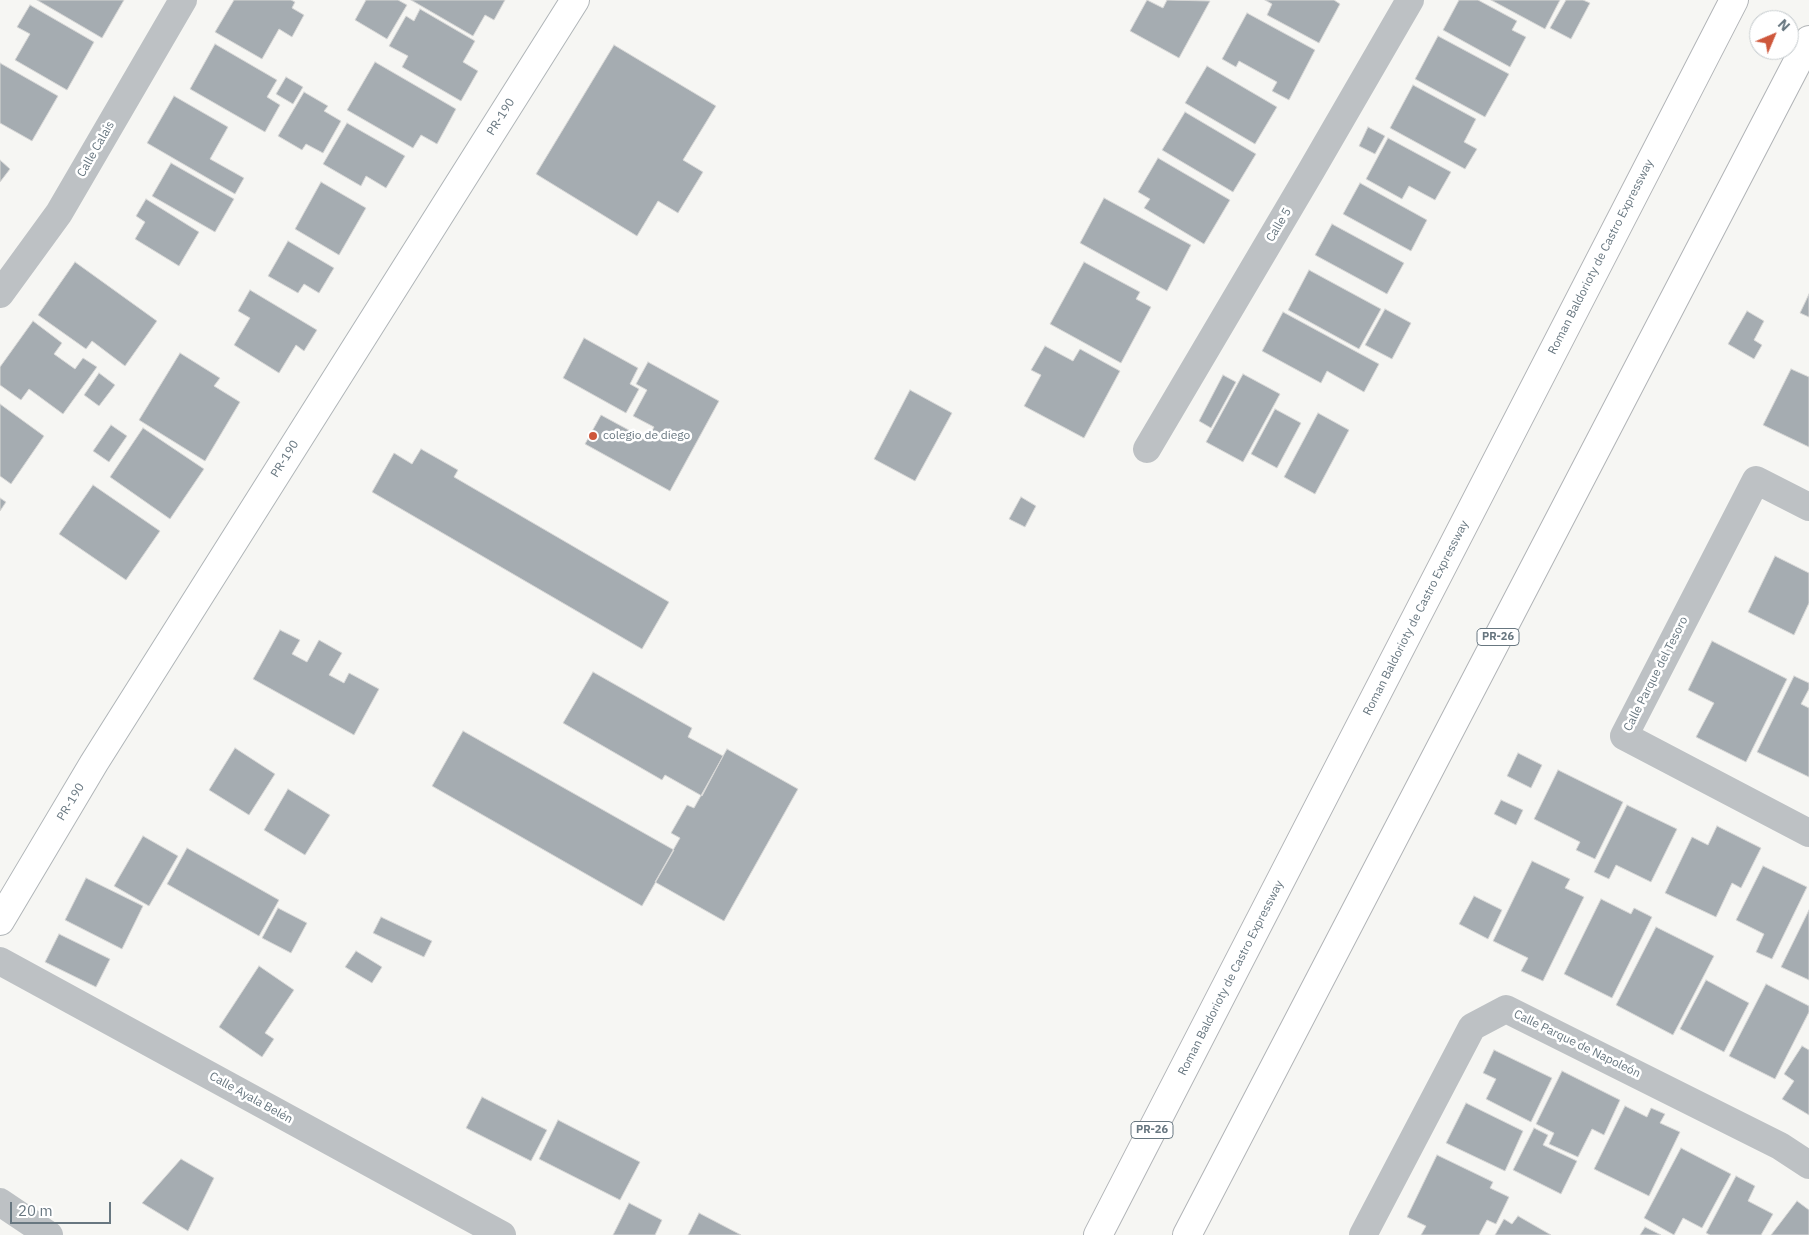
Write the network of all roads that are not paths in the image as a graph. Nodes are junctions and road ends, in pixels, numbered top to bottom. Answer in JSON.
{"nodes":[{"id":1,"x":183,"y":0,"type":"edge"},
{"id":2,"x":575,"y":0,"type":"edge"},
{"id":3,"x":1410,"y":0,"type":"edge"},
{"id":4,"x":1734,"y":0,"type":"edge"},
{"id":5,"x":1809,"y":40,"type":"edge"},
{"id":6,"x":0,"y":294,"type":"edge"},
{"id":7,"x":1147,"y":450,"type":"dead end"},
{"id":8,"x":1809,"y":507,"type":"edge"},
{"id":9,"x":1809,"y":833,"type":"edge"},
{"id":10,"x":0,"y":921,"type":"edge"},
{"id":11,"x":0,"y":961,"type":"edge"},
{"id":12,"x":1809,"y":1165,"type":"edge"},
{"id":13,"x":0,"y":1202,"type":"edge"},
{"id":14,"x":49,"y":1235,"type":"edge"},
{"id":15,"x":502,"y":1235,"type":"edge"},
{"id":16,"x":1098,"y":1235,"type":"edge"},
{"id":17,"x":1187,"y":1235,"type":"edge"},
{"id":18,"x":1363,"y":1235,"type":"edge"}],
"edges":[{"from":1,"to":6,"type":"street","name":"Calle Calais"},
{"from":2,"to":10,"type":"main road","name":"PR-190","number":"PR-190"},
{"from":3,"to":7,"type":"street","name":"Calle 5"},
{"from":4,"to":16,"type":"main road","name":"Roman Baldorioty de Castro Expressway","number":"PR-26"},
{"from":5,"to":17,"type":"main road","number":"PR-26"},
{"from":8,"to":9,"type":"street","name":"Calle Parque del Tesoro"},
{"from":11,"to":15,"type":"street","name":"Calle Ayala Belén"},
{"from":12,"to":18,"type":"street","name":"Calle Parque de Napoleón"},
{"from":13,"to":14,"type":"street"}]}
